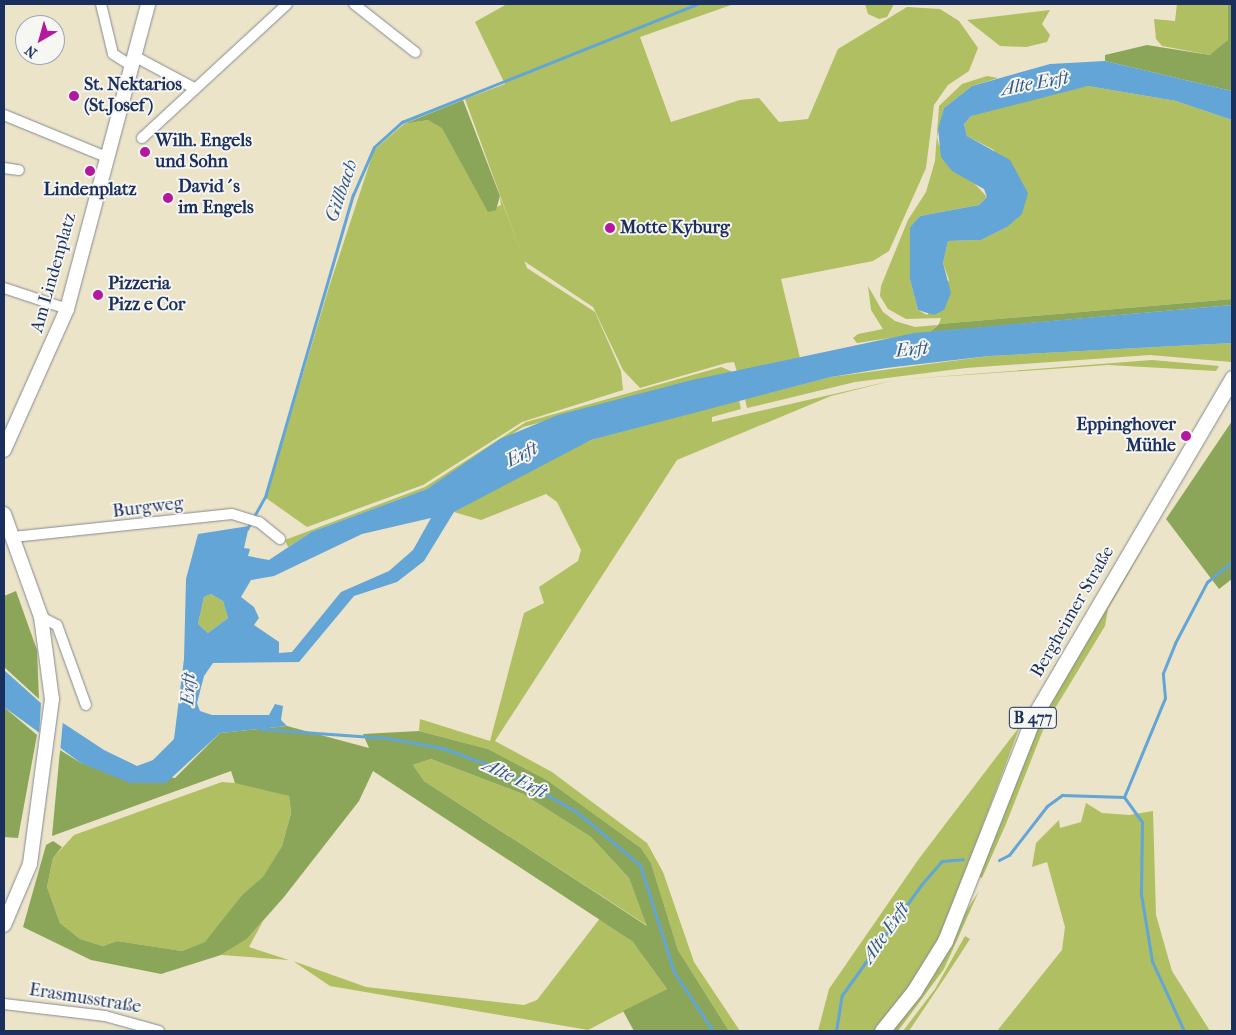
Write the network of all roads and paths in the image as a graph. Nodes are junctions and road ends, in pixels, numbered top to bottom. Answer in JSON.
{"nodes":[{"id":1,"x":101,"y":4,"type":"edge"},
{"id":2,"x":148,"y":4,"type":"edge"},
{"id":3,"x":286,"y":4,"type":"edge"},
{"id":4,"x":354,"y":4,"type":"edge"},
{"id":5,"x":415,"y":52,"type":"dead end"},
{"id":6,"x":133,"y":60,"type":"junction"},
{"id":7,"x":194,"y":88,"type":"junction"},
{"id":8,"x":4,"y":115,"type":"edge"},
{"id":9,"x":142,"y":138,"type":"dead end"},
{"id":10,"x":109,"y":158,"type":"junction"},
{"id":11,"x":4,"y":168,"type":"edge"},
{"id":12,"x":19,"y":170,"type":"dead end"},
{"id":13,"x":4,"y":288,"type":"edge"},
{"id":14,"x":67,"y":309,"type":"junction"},
{"id":15,"x":1232,"y":378,"type":"edge"},
{"id":16,"x":4,"y":450,"type":"edge"},
{"id":17,"x":4,"y":514,"type":"edge"},
{"id":18,"x":13,"y":537,"type":"junction"},
{"id":19,"x":280,"y":539,"type":"dead end"},
{"id":20,"x":41,"y":617,"type":"junction"},
{"id":21,"x":86,"y":705,"type":"dead end"},
{"id":22,"x":4,"y":925,"type":"edge"},
{"id":23,"x":4,"y":1004,"type":"edge"},
{"id":24,"x":159,"y":1031,"type":"edge"},
{"id":25,"x":882,"y":1031,"type":"edge"}],
"edges":[{"from":1,"to":6,"type":"street"},
{"from":2,"to":6,"type":"main road","name":"Am Lindenplatz"},
{"from":3,"to":7,"type":"street"},
{"from":4,"to":5,"type":"street"},
{"from":6,"to":7,"type":"street"},
{"from":6,"to":10,"type":"main road","name":"Am Lindenplatz"},
{"from":7,"to":9,"type":"street"},
{"from":8,"to":10,"type":"street"},
{"from":10,"to":14,"type":"main road","name":"Am Lindenplatz"},
{"from":11,"to":12,"type":"street"},
{"from":13,"to":14,"type":"street"},
{"from":14,"to":16,"type":"main road","name":"Am Lindenplatz"},
{"from":15,"to":25,"type":"main road","name":"Bergheimer Straße","number":"B 477"},
{"from":17,"to":18,"type":"main road"},
{"from":18,"to":19,"type":"street","name":"Burgweg"},
{"from":18,"to":20,"type":"main road"},
{"from":20,"to":21,"type":"street"},
{"from":20,"to":22,"type":"main road"},
{"from":23,"to":24,"type":"street","name":"Erasmusstraße"}]}
